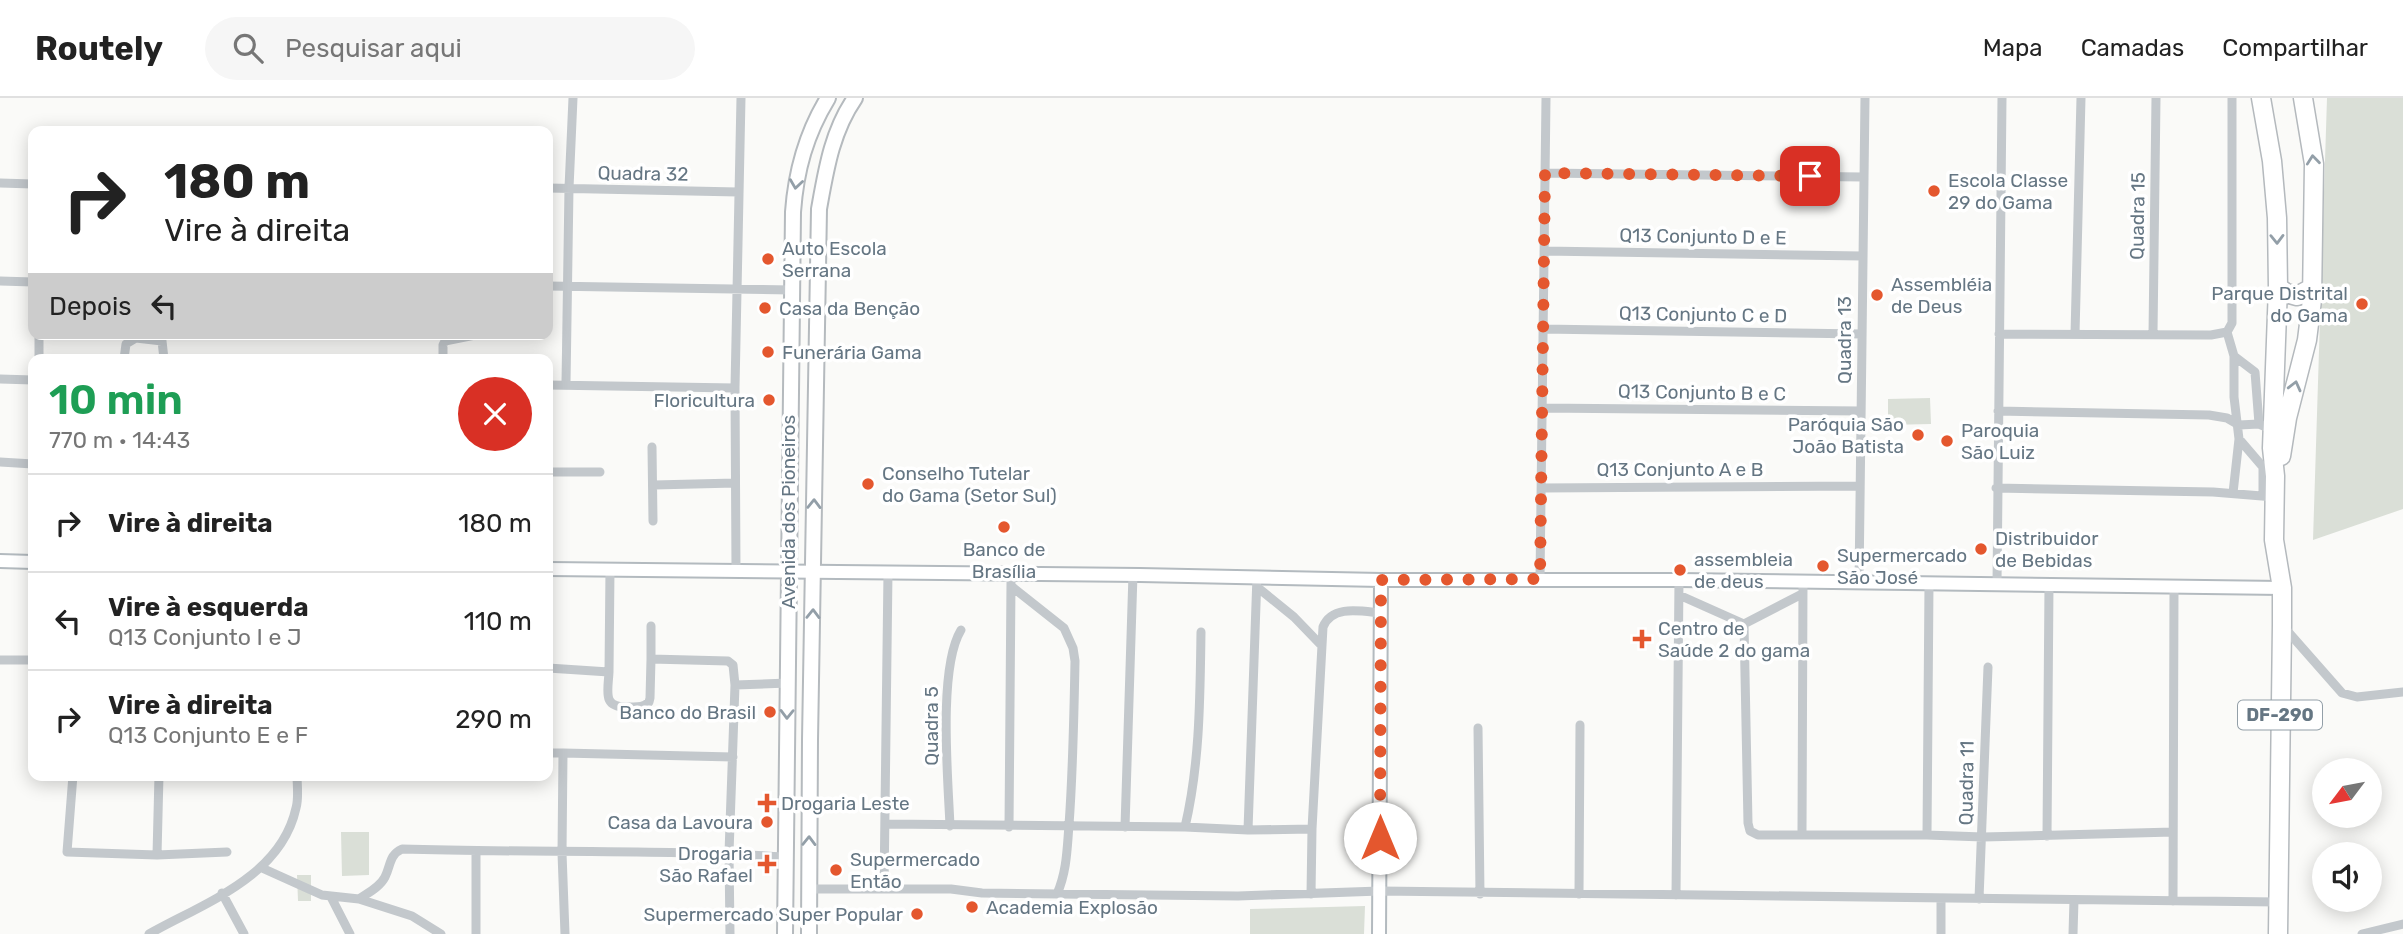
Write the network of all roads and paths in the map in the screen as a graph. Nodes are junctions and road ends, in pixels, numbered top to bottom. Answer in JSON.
{"nodes":[{"id":1,"x":573,"y":98,"type":"edge"},
{"id":2,"x":740,"y":98,"type":"edge"},
{"id":3,"x":828,"y":98,"type":"edge"},
{"id":4,"x":855,"y":98,"type":"edge"},
{"id":5,"x":1546,"y":98,"type":"edge"},
{"id":6,"x":1865,"y":98,"type":"edge"},
{"id":7,"x":2002,"y":98,"type":"edge"},
{"id":8,"x":2081,"y":98,"type":"edge"},
{"id":9,"x":2156,"y":98,"type":"edge"},
{"id":10,"x":2232,"y":98,"type":"edge"},
{"id":11,"x":2261,"y":98,"type":"edge"},
{"id":12,"x":2302,"y":98,"type":"edge"},
{"id":13,"x":801,"y":153,"type":"junction"},
{"id":14,"x":828,"y":157,"type":"junction"},
{"id":15,"x":1545,"y":173,"type":"junction"},
{"id":16,"x":1863,"y":177,"type":"junction"},
{"id":17,"x":0,"y":183,"type":"edge"},
{"id":18,"x":28,"y":184,"type":"edge"},
{"id":19,"x":553,"y":188,"type":"edge"},
{"id":20,"x":569,"y":188,"type":"junction"},
{"id":21,"x":738,"y":192,"type":"junction"},
{"id":22,"x":1544,"y":251,"type":"junction"},
{"id":23,"x":1862,"y":256,"type":"junction"},
{"id":24,"x":0,"y":281,"type":"edge"},
{"id":25,"x":28,"y":282,"type":"edge"},
{"id":26,"x":553,"y":286,"type":"edge"},
{"id":27,"x":2278,"y":286,"type":"junction"},
{"id":28,"x":567,"y":287,"type":"junction"},
{"id":29,"x":2312,"y":288,"type":"junction"},
{"id":30,"x":737,"y":290,"type":"junction"},
{"id":31,"x":792,"y":290,"type":"junction"},
{"id":32,"x":1543,"y":329,"type":"junction"},
{"id":33,"x":2227,"y":332,"type":"junction"},
{"id":34,"x":1862,"y":334,"type":"junction"},
{"id":35,"x":1999,"y":334,"type":"junction"},
{"id":36,"x":2075,"y":334,"type":"junction"},
{"id":37,"x":2153,"y":334,"type":"junction"},
{"id":38,"x":133,"y":340,"type":"edge"},
{"id":39,"x":125,"y":354,"type":"edge"},
{"id":40,"x":2234,"y":356,"type":"junction"},
{"id":41,"x":0,"y":379,"type":"edge"},
{"id":42,"x":28,"y":380,"type":"edge"},
{"id":43,"x":566,"y":384,"type":"junction"},
{"id":44,"x":553,"y":385,"type":"edge"},
{"id":45,"x":735,"y":388,"type":"junction"},
{"id":46,"x":1542,"y":408,"type":"junction"},
{"id":47,"x":1861,"y":411,"type":"junction"},
{"id":48,"x":1998,"y":411,"type":"junction"},
{"id":49,"x":789,"y":425,"type":"junction"},
{"id":50,"x":2239,"y":425,"type":"junction"},
{"id":51,"x":2266,"y":427,"type":"junction"},
{"id":52,"x":815,"y":428,"type":"junction"},
{"id":53,"x":2239,"y":439,"type":"junction"},
{"id":54,"x":652,"y":447,"type":"dead end"},
{"id":55,"x":0,"y":462,"type":"edge"},
{"id":56,"x":28,"y":464,"type":"edge"},
{"id":57,"x":553,"y":472,"type":"edge"},
{"id":58,"x":600,"y":472,"type":"dead end"},
{"id":59,"x":2275,"y":476,"type":"junction"},
{"id":60,"x":735,"y":483,"type":"junction"},
{"id":61,"x":654,"y":485,"type":"junction"},
{"id":62,"x":1860,"y":486,"type":"junction"},
{"id":63,"x":1542,"y":488,"type":"junction"},
{"id":64,"x":1996,"y":488,"type":"junction"},
{"id":65,"x":2233,"y":493,"type":"junction"},
{"id":66,"x":2268,"y":495,"type":"junction"},
{"id":67,"x":653,"y":521,"type":"dead end"},
{"id":68,"x":0,"y":561,"type":"edge"},
{"id":69,"x":28,"y":562,"type":"edge"},
{"id":70,"x":553,"y":569,"type":"edge"},
{"id":71,"x":610,"y":569,"type":"junction"},
{"id":72,"x":736,"y":570,"type":"junction"},
{"id":73,"x":788,"y":572,"type":"junction"},
{"id":74,"x":814,"y":572,"type":"junction"},
{"id":75,"x":888,"y":572,"type":"junction"},
{"id":76,"x":1133,"y":575,"type":"junction"},
{"id":77,"x":1011,"y":579,"type":"junction"},
{"id":78,"x":1540,"y":579,"type":"junction"},
{"id":79,"x":1381,"y":580,"type":"junction"},
{"id":80,"x":1679,"y":580,"type":"junction"},
{"id":81,"x":1257,"y":582,"type":"junction"},
{"id":82,"x":1858,"y":583,"type":"junction"},
{"id":83,"x":1929,"y":584,"type":"junction"},
{"id":84,"x":1997,"y":584,"type":"junction"},
{"id":85,"x":2049,"y":585,"type":"junction"},
{"id":86,"x":2174,"y":586,"type":"junction"},
{"id":87,"x":1802,"y":588,"type":"junction"},
{"id":88,"x":2282,"y":588,"type":"junction"},
{"id":89,"x":1679,"y":595,"type":"junction"},
{"id":90,"x":1380,"y":613,"type":"junction"},
{"id":91,"x":1744,"y":624,"type":"junction"},
{"id":92,"x":2282,"y":625,"type":"junction"},
{"id":93,"x":651,"y":626,"type":"dead end"},
{"id":94,"x":961,"y":630,"type":"dead end"},
{"id":95,"x":1201,"y":632,"type":"dead end"},
{"id":96,"x":1321,"y":645,"type":"junction"},
{"id":97,"x":651,"y":659,"type":"junction"},
{"id":98,"x":0,"y":660,"type":"edge"},
{"id":99,"x":28,"y":660,"type":"edge"},
{"id":100,"x":1987,"y":667,"type":"dead end"},
{"id":101,"x":553,"y":668,"type":"edge"},
{"id":102,"x":609,"y":672,"type":"junction"},
{"id":103,"x":788,"y":682,"type":"junction"},
{"id":104,"x":735,"y":685,"type":"junction"},
{"id":105,"x":2403,"y":692,"type":"edge"},
{"id":106,"x":1580,"y":725,"type":"dead end"},
{"id":107,"x":1478,"y":728,"type":"dead end"},
{"id":108,"x":810,"y":740,"type":"junction"},
{"id":109,"x":786,"y":743,"type":"junction"},
{"id":110,"x":553,"y":753,"type":"edge"},
{"id":111,"x":563,"y":753,"type":"junction"},
{"id":112,"x":733,"y":757,"type":"junction"},
{"id":113,"x":786,"y":760,"type":"junction"},
{"id":114,"x":810,"y":762,"type":"junction"},
{"id":115,"x":73,"y":781,"type":"edge"},
{"id":116,"x":159,"y":781,"type":"edge"},
{"id":117,"x":298,"y":781,"type":"edge"},
{"id":118,"x":886,"y":824,"type":"junction"},
{"id":119,"x":950,"y":826,"type":"junction"},
{"id":120,"x":1009,"y":827,"type":"junction"},
{"id":121,"x":1069,"y":827,"type":"junction"},
{"id":122,"x":1185,"y":827,"type":"junction"},
{"id":123,"x":1125,"y":828,"type":"junction"},
{"id":124,"x":1312,"y":829,"type":"junction"},
{"id":125,"x":1248,"y":830,"type":"junction"},
{"id":126,"x":2173,"y":832,"type":"junction"},
{"id":127,"x":1802,"y":834,"type":"junction"},
{"id":128,"x":1927,"y":835,"type":"junction"},
{"id":129,"x":2047,"y":836,"type":"junction"},
{"id":130,"x":1983,"y":837,"type":"junction"},
{"id":131,"x":476,"y":851,"type":"junction"},
{"id":132,"x":228,"y":852,"type":"dead end"},
{"id":133,"x":562,"y":853,"type":"junction"},
{"id":134,"x":729,"y":853,"type":"junction"},
{"id":135,"x":156,"y":855,"type":"junction"},
{"id":136,"x":785,"y":857,"type":"junction"},
{"id":137,"x":262,"y":868,"type":"junction"},
{"id":138,"x":884,"y":889,"type":"junction"},
{"id":139,"x":808,"y":890,"type":"junction"},
{"id":140,"x":1380,"y":891,"type":"junction"},
{"id":141,"x":222,"y":893,"type":"junction"},
{"id":142,"x":1057,"y":894,"type":"junction"},
{"id":143,"x":1311,"y":894,"type":"junction"},
{"id":144,"x":1480,"y":894,"type":"junction"},
{"id":145,"x":1579,"y":894,"type":"junction"},
{"id":146,"x":1676,"y":895,"type":"junction"},
{"id":147,"x":331,"y":897,"type":"junction"},
{"id":148,"x":359,"y":899,"type":"junction"},
{"id":149,"x":1941,"y":899,"type":"junction"},
{"id":150,"x":1979,"y":899,"type":"junction"},
{"id":151,"x":2074,"y":900,"type":"junction"},
{"id":152,"x":2173,"y":901,"type":"junction"},
{"id":153,"x":2278,"y":902,"type":"junction"},
{"id":154,"x":2403,"y":924,"type":"edge"},
{"id":155,"x":149,"y":934,"type":"edge"},
{"id":156,"x":244,"y":934,"type":"edge"},
{"id":157,"x":350,"y":934,"type":"edge"},
{"id":158,"x":441,"y":934,"type":"edge"},
{"id":159,"x":476,"y":934,"type":"edge"},
{"id":160,"x":565,"y":934,"type":"edge"},
{"id":161,"x":730,"y":934,"type":"edge"},
{"id":162,"x":785,"y":934,"type":"edge"},
{"id":163,"x":809,"y":934,"type":"edge"},
{"id":164,"x":1379,"y":934,"type":"edge"},
{"id":165,"x":1941,"y":934,"type":"edge"},
{"id":166,"x":2073,"y":934,"type":"edge"},
{"id":167,"x":2278,"y":934,"type":"edge"},
{"id":168,"x":2362,"y":934,"type":"edge"}],
"edges":[{"from":1,"to":20,"type":"street"},
{"from":2,"to":21,"type":"street"},
{"from":3,"to":13,"type":"main road","name":"Avenida dos Pioneiros"},
{"from":4,"to":14,"type":"main road","name":"Avenida dos Pioneiros"},
{"from":5,"to":15,"type":"street"},
{"from":6,"to":16,"type":"street","name":"Quadra 13"},
{"from":7,"to":35,"type":"street"},
{"from":8,"to":36,"type":"street"},
{"from":9,"to":37,"type":"street","name":"Quadra 15"},
{"from":10,"to":33,"type":"street"},
{"from":11,"to":27,"type":"highway","number":"DF-290","one_way":true},
{"from":29,"to":12,"type":"highway","number":"DF-290","one_way":true},
{"from":13,"to":14,"type":"main road"},
{"from":13,"to":31,"type":"main road","name":"Avenida dos Pioneiros","one_way":true},
{"from":14,"to":52,"type":"main road","name":"Avenida dos Pioneiros"},
{"from":15,"to":16,"type":"street"},
{"from":15,"to":22,"type":"street"},
{"from":16,"to":23,"type":"street","name":"Quadra 13"},
{"from":17,"to":18,"type":"street"},
{"from":19,"to":20,"type":"street","name":"Quadra 32"},
{"from":20,"to":21,"type":"street","name":"Quadra 32"},
{"from":20,"to":28,"type":"street"},
{"from":21,"to":30,"type":"street"},
{"from":22,"to":23,"type":"street","name":"Q13 Conjunto D e E"},
{"from":22,"to":32,"type":"street"},
{"from":23,"to":34,"type":"street","name":"Quadra 13"},
{"from":24,"to":25,"type":"street"},
{"from":26,"to":28,"type":"street"},
{"from":27,"to":29,"type":"highway"},
{"from":27,"to":51,"type":"highway","number":"DF-290"},
{"from":28,"to":30,"type":"street"},
{"from":28,"to":43,"type":"street"},
{"from":59,"to":29,"type":"highway","number":"DF-290","one_way":true},
{"from":30,"to":31,"type":"street"},
{"from":30,"to":45,"type":"street"},
{"from":31,"to":49,"type":"main road","name":"Avenida dos Pioneiros"},
{"from":32,"to":34,"type":"street","name":"Q13 Conjunto C e D"},
{"from":32,"to":46,"type":"street"},
{"from":33,"to":37,"type":"street"},
{"from":33,"to":40,"type":"street"},
{"from":34,"to":47,"type":"street","name":"Quadra 13"},
{"from":35,"to":36,"type":"street"},
{"from":35,"to":48,"type":"street"},
{"from":36,"to":37,"type":"street"},
{"from":38,"to":39,"type":"street"},
{"from":40,"to":50,"type":"street"},
{"from":40,"to":51,"type":"street"},
{"from":41,"to":42,"type":"street"},
{"from":43,"to":44,"type":"street"},
{"from":43,"to":45,"type":"street"},
{"from":45,"to":60,"type":"street"},
{"from":46,"to":47,"type":"street","name":"Q13 Conjunto B e C"},
{"from":46,"to":63,"type":"street"},
{"from":47,"to":62,"type":"street","name":"Quadra 13"},
{"from":48,"to":50,"type":"street"},
{"from":48,"to":64,"type":"street"},
{"from":49,"to":52,"type":"main road"},
{"from":49,"to":73,"type":"main road","name":"Avenida dos Pioneiros"},
{"from":50,"to":51,"type":"street"},
{"from":50,"to":53,"type":"street"},
{"from":51,"to":59,"type":"highway","number":"DF-290"},
{"from":74,"to":52,"type":"main road","name":"Avenida dos Pioneiros","one_way":true},
{"from":53,"to":65,"type":"street"},
{"from":53,"to":66,"type":"street"},
{"from":54,"to":61,"type":"street"},
{"from":55,"to":56,"type":"street"},
{"from":57,"to":58,"type":"street"},
{"from":59,"to":66,"type":"highway","number":"DF-290"},
{"from":60,"to":61,"type":"street"},
{"from":60,"to":72,"type":"street"},
{"from":61,"to":67,"type":"street"},
{"from":62,"to":63,"type":"street","name":"Q13 Conjunto A e B"},
{"from":62,"to":82,"type":"street","name":"Quadra 13"},
{"from":63,"to":78,"type":"street"},
{"from":64,"to":65,"type":"street"},
{"from":64,"to":84,"type":"street"},
{"from":65,"to":66,"type":"street"},
{"from":66,"to":88,"type":"highway","number":"DF-290"},
{"from":68,"to":69,"type":"street"},
{"from":70,"to":71,"type":"street"},
{"from":71,"to":72,"type":"street"},
{"from":71,"to":102,"type":"street"},
{"from":72,"to":73,"type":"street"},
{"from":73,"to":74,"type":"street"},
{"from":73,"to":103,"type":"main road","name":"Avenida dos Pioneiros"},
{"from":74,"to":75,"type":"street"},
{"from":108,"to":74,"type":"main road","name":"Avenida dos Pioneiros","one_way":true},
{"from":75,"to":77,"type":"street"},
{"from":75,"to":118,"type":"street"},
{"from":76,"to":77,"type":"street"},
{"from":76,"to":81,"type":"street"},
{"from":76,"to":123,"type":"street"},
{"from":77,"to":120,"type":"street"},
{"from":77,"to":121,"type":"street"},
{"from":78,"to":79,"type":"street"},
{"from":78,"to":80,"type":"street"},
{"from":79,"to":81,"type":"street"},
{"from":79,"to":90,"type":"street"},
{"from":80,"to":87,"type":"street"},
{"from":80,"to":89,"type":"street"},
{"from":81,"to":96,"type":"street"},
{"from":81,"to":125,"type":"street"},
{"from":82,"to":83,"type":"street"},
{"from":82,"to":87,"type":"street"},
{"from":83,"to":84,"type":"street"},
{"from":83,"to":128,"type":"street"},
{"from":84,"to":85,"type":"street"},
{"from":85,"to":86,"type":"street"},
{"from":85,"to":129,"type":"street"},
{"from":86,"to":88,"type":"street"},
{"from":86,"to":126,"type":"street"},
{"from":87,"to":91,"type":"street"},
{"from":87,"to":127,"type":"street"},
{"from":88,"to":92,"type":"highway","number":"DF-290"},
{"from":89,"to":91,"type":"street"},
{"from":89,"to":146,"type":"street"},
{"from":90,"to":96,"type":"street"},
{"from":90,"to":140,"type":"street"},
{"from":91,"to":127,"type":"street"},
{"from":92,"to":105,"type":"street"},
{"from":92,"to":153,"type":"highway","number":"DF-290"},
{"from":93,"to":97,"type":"street"},
{"from":94,"to":119,"type":"street","name":"Quadra 5"},
{"from":95,"to":122,"type":"street"},
{"from":96,"to":124,"type":"street"},
{"from":97,"to":102,"type":"street"},
{"from":97,"to":104,"type":"street"},
{"from":98,"to":99,"type":"street"},
{"from":100,"to":130,"type":"street","name":"Quadra 11"},
{"from":101,"to":102,"type":"street"},
{"from":103,"to":104,"type":"street"},
{"from":103,"to":109,"type":"main road","name":"Avenida dos Pioneiros","one_way":true},
{"from":104,"to":112,"type":"street"},
{"from":106,"to":145,"type":"street"},
{"from":107,"to":144,"type":"street"},
{"from":108,"to":109,"type":"main road"},
{"from":108,"to":114,"type":"main road","name":"Avenida dos Pioneiros"},
{"from":109,"to":113,"type":"main road","name":"Avenida dos Pioneiros"},
{"from":110,"to":111,"type":"street"},
{"from":111,"to":112,"type":"street"},
{"from":111,"to":133,"type":"street"},
{"from":112,"to":134,"type":"street"},
{"from":113,"to":114,"type":"main road"},
{"from":113,"to":136,"type":"main road","name":"Avenida dos Pioneiros"},
{"from":139,"to":114,"type":"main road","name":"Avenida dos Pioneiros","one_way":true},
{"from":115,"to":135,"type":"street"},
{"from":116,"to":135,"type":"street"},
{"from":117,"to":137,"type":"street"},
{"from":118,"to":119,"type":"street"},
{"from":118,"to":138,"type":"street"},
{"from":119,"to":120,"type":"street"},
{"from":120,"to":121,"type":"street"},
{"from":121,"to":123,"type":"street"},
{"from":121,"to":142,"type":"street"},
{"from":122,"to":123,"type":"street"},
{"from":122,"to":125,"type":"street"},
{"from":124,"to":125,"type":"street"},
{"from":124,"to":143,"type":"street"},
{"from":126,"to":129,"type":"street"},
{"from":126,"to":152,"type":"street"},
{"from":127,"to":128,"type":"street"},
{"from":128,"to":130,"type":"street"},
{"from":129,"to":130,"type":"street"},
{"from":130,"to":150,"type":"street","name":"Quadra 11"},
{"from":131,"to":133,"type":"street"},
{"from":131,"to":148,"type":"street"},
{"from":131,"to":159,"type":"street"},
{"from":132,"to":135,"type":"street"},
{"from":133,"to":134,"type":"street"},
{"from":133,"to":160,"type":"street"},
{"from":134,"to":136,"type":"street"},
{"from":134,"to":161,"type":"street"},
{"from":136,"to":162,"type":"main road","name":"Avenida dos Pioneiros"},
{"from":137,"to":141,"type":"street"},
{"from":137,"to":147,"type":"street"},
{"from":138,"to":139,"type":"street"},
{"from":138,"to":142,"type":"street"},
{"from":139,"to":163,"type":"main road","name":"Avenida dos Pioneiros"},
{"from":140,"to":143,"type":"street"},
{"from":140,"to":144,"type":"street"},
{"from":140,"to":164,"type":"street"},
{"from":141,"to":155,"type":"street"},
{"from":141,"to":156,"type":"street"},
{"from":142,"to":143,"type":"street"},
{"from":144,"to":145,"type":"street"},
{"from":145,"to":146,"type":"street"},
{"from":146,"to":149,"type":"street"},
{"from":147,"to":148,"type":"street"},
{"from":147,"to":157,"type":"street"},
{"from":148,"to":158,"type":"street"},
{"from":149,"to":150,"type":"street"},
{"from":149,"to":165,"type":"street"},
{"from":150,"to":151,"type":"street"},
{"from":151,"to":152,"type":"street"},
{"from":151,"to":166,"type":"street"},
{"from":152,"to":153,"type":"street"},
{"from":153,"to":167,"type":"highway","number":"DF-290"},
{"from":154,"to":168,"type":"street"}]}
